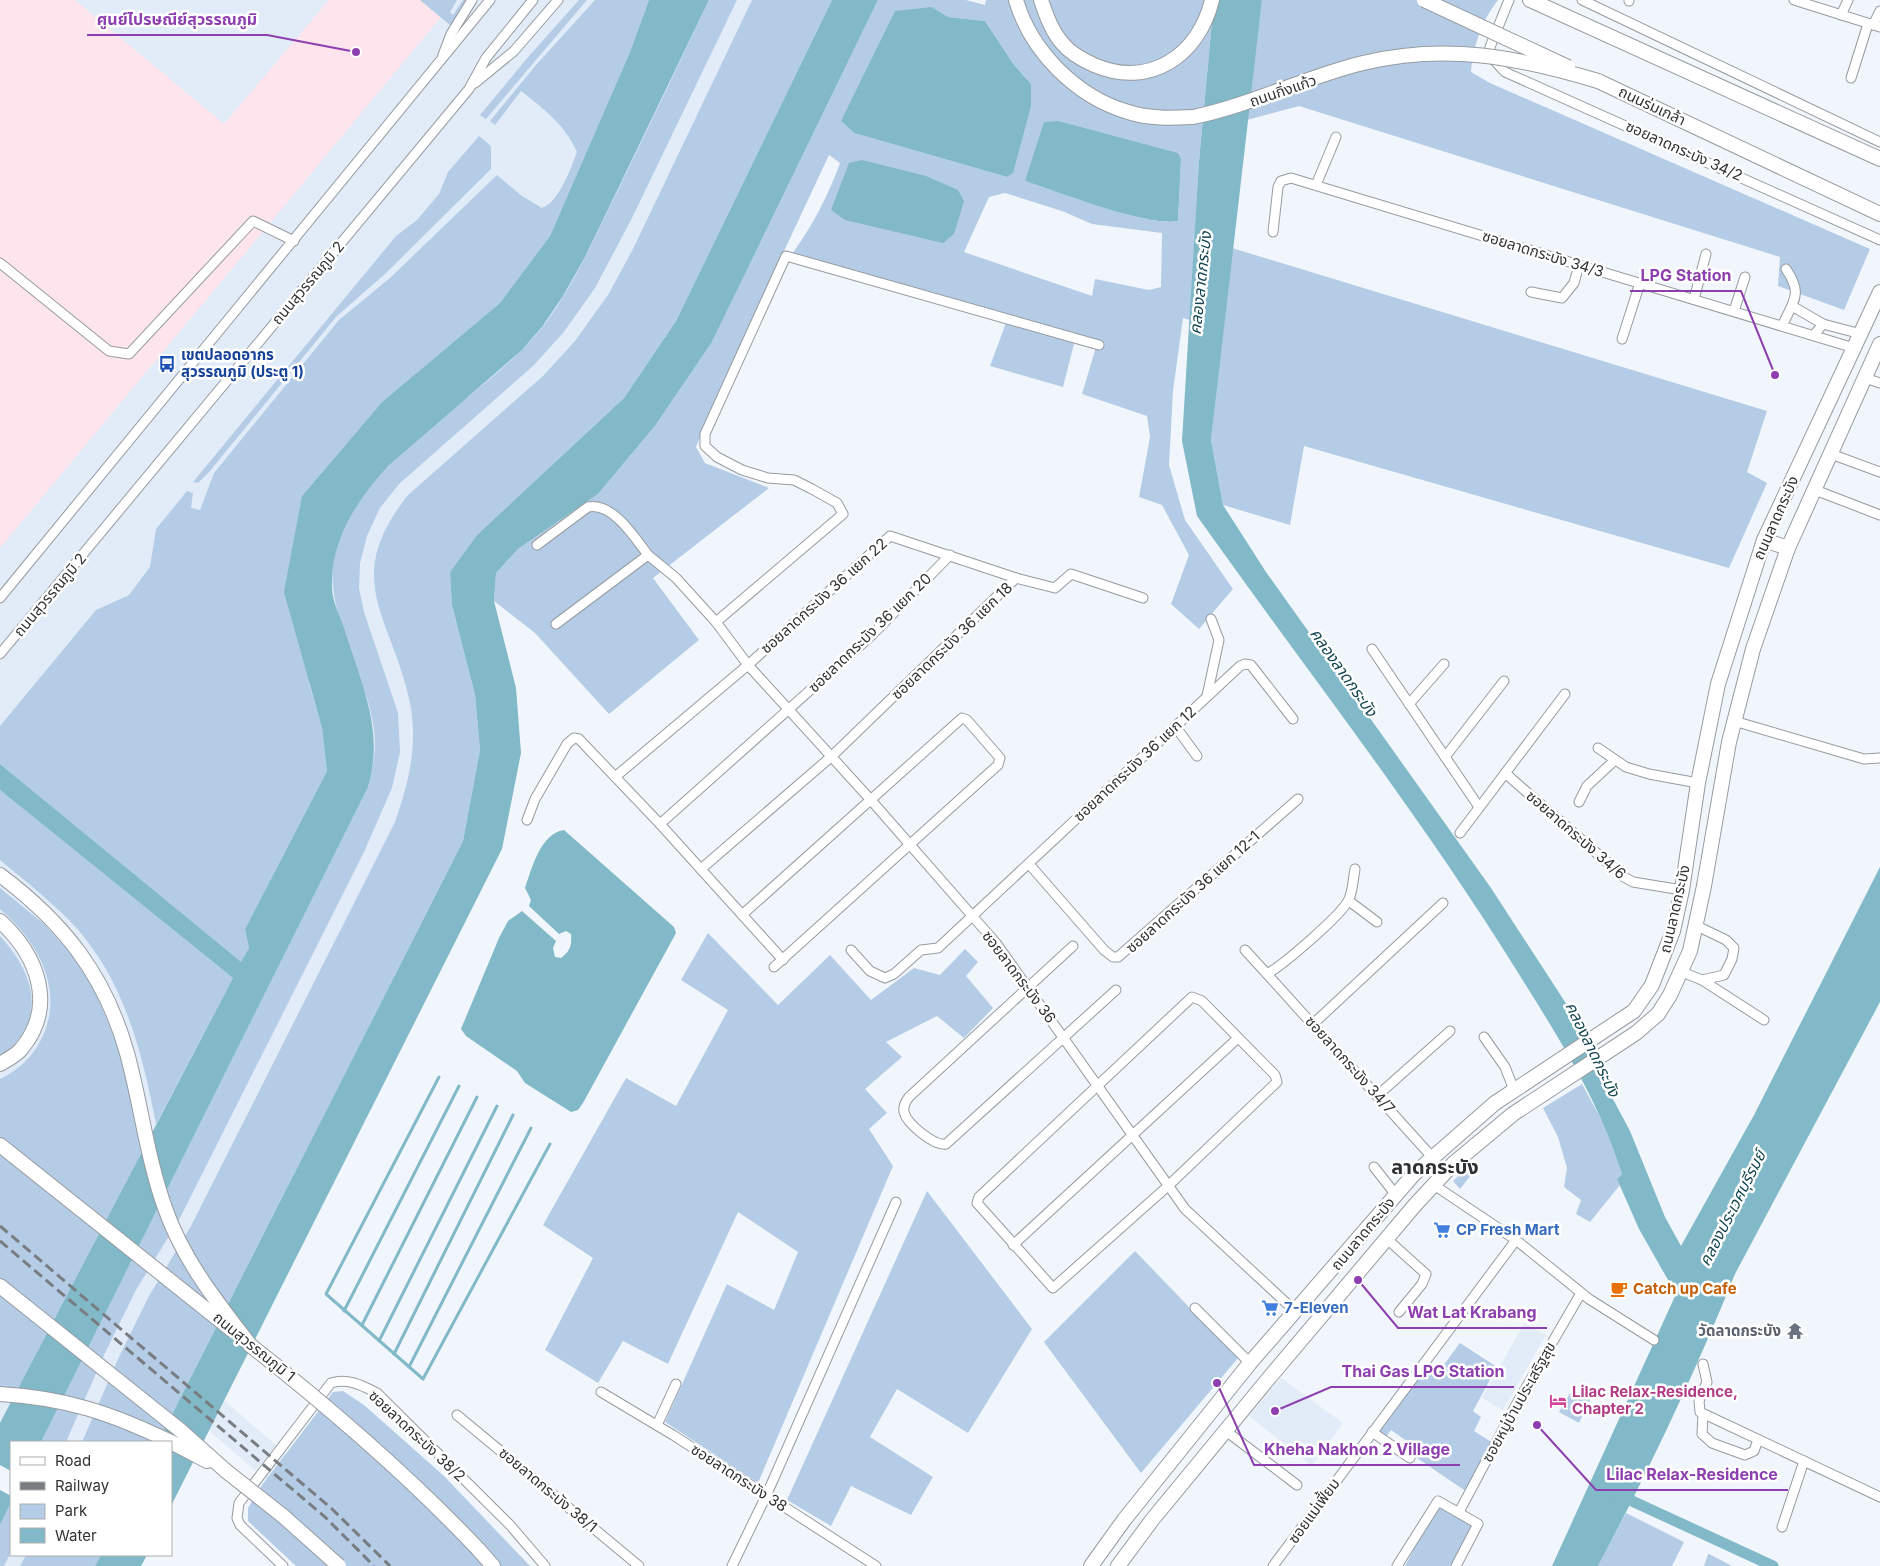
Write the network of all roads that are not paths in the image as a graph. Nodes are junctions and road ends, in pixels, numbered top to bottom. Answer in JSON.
{"nodes":[{"id":1,"x":472,"y":0,"type":"edge"},
{"id":2,"x":490,"y":0,"type":"edge"},
{"id":3,"x":533,"y":0,"type":"edge"},
{"id":4,"x":558,"y":0,"type":"edge"},
{"id":5,"x":1016,"y":0,"type":"edge"},
{"id":6,"x":1041,"y":0,"type":"edge"},
{"id":7,"x":1212,"y":0,"type":"edge"},
{"id":8,"x":1424,"y":0,"type":"edge"},
{"id":9,"x":1509,"y":0,"type":"edge"},
{"id":10,"x":1530,"y":0,"type":"edge"},
{"id":11,"x":1582,"y":0,"type":"edge"},
{"id":12,"x":1794,"y":0,"type":"edge"},
{"id":13,"x":1848,"y":0,"type":"edge"},
{"id":14,"x":1880,"y":11,"type":"edge"},
{"id":15,"x":1840,"y":15,"type":"junction"},
{"id":16,"x":1874,"y":25,"type":"edge"},
{"id":17,"x":439,"y":64,"type":"junction"},
{"id":18,"x":1851,"y":78,"type":"dead end"},
{"id":19,"x":1598,"y":81,"type":"junction"},
{"id":20,"x":469,"y":89,"type":"junction"},
{"id":21,"x":1336,"y":138,"type":"dead end"},
{"id":22,"x":1880,"y":142,"type":"edge"},
{"id":23,"x":1880,"y":159,"type":"edge"},
{"id":24,"x":1316,"y":185,"type":"junction"},
{"id":25,"x":1880,"y":214,"type":"edge"},
{"id":26,"x":1273,"y":232,"type":"dead end"},
{"id":27,"x":1880,"y":240,"type":"edge"},
{"id":28,"x":294,"y":241,"type":"junction"},
{"id":29,"x":1706,"y":254,"type":"dead end"},
{"id":30,"x":0,"y":263,"type":"edge"},
{"id":31,"x":1580,"y":265,"type":"junction"},
{"id":32,"x":1786,"y":269,"type":"dead end"},
{"id":33,"x":1746,"y":277,"type":"dead end"},
{"id":34,"x":1640,"y":283,"type":"junction"},
{"id":35,"x":1531,"y":292,"type":"dead end"},
{"id":36,"x":1880,"y":292,"type":"edge"},
{"id":37,"x":1694,"y":299,"type":"junction"},
{"id":38,"x":1792,"y":306,"type":"junction"},
{"id":39,"x":1734,"y":311,"type":"junction"},
{"id":40,"x":1823,"y":324,"type":"junction"},
{"id":41,"x":1782,"y":326,"type":"junction"},
{"id":42,"x":1861,"y":334,"type":"junction"},
{"id":43,"x":1814,"y":335,"type":"junction"},
{"id":44,"x":1622,"y":339,"type":"dead end"},
{"id":45,"x":1099,"y":345,"type":"dead end"},
{"id":46,"x":1854,"y":348,"type":"junction"},
{"id":47,"x":1879,"y":351,"type":"edge"},
{"id":48,"x":1865,"y":378,"type":"junction"},
{"id":49,"x":1880,"y":383,"type":"edge"},
{"id":50,"x":1831,"y":454,"type":"junction"},
{"id":51,"x":1880,"y":472,"type":"edge"},
{"id":52,"x":1814,"y":490,"type":"junction"},
{"id":53,"x":1880,"y":515,"type":"edge"},
{"id":54,"x":1764,"y":540,"type":"junction"},
{"id":55,"x":537,"y":545,"type":"dead end"},
{"id":56,"x":1788,"y":548,"type":"junction"},
{"id":57,"x":950,"y":554,"type":"junction"},
{"id":58,"x":648,"y":555,"type":"junction"},
{"id":59,"x":1016,"y":578,"type":"junction"},
{"id":60,"x":0,"y":598,"type":"edge"},
{"id":61,"x":1143,"y":598,"type":"dead end"},
{"id":62,"x":1211,"y":619,"type":"dead end"},
{"id":63,"x":716,"y":622,"type":"junction"},
{"id":64,"x":556,"y":624,"type":"dead end"},
{"id":65,"x":1372,"y":649,"type":"dead end"},
{"id":66,"x":0,"y":654,"type":"edge"},
{"id":67,"x":1444,"y":664,"type":"dead end"},
{"id":68,"x":748,"y":665,"type":"junction"},
{"id":69,"x":1504,"y":681,"type":"dead end"},
{"id":70,"x":1564,"y":694,"type":"dead end"},
{"id":71,"x":1208,"y":696,"type":"junction"},
{"id":72,"x":1409,"y":704,"type":"junction"},
{"id":73,"x":790,"y":710,"type":"junction"},
{"id":74,"x":1293,"y":719,"type":"dead end"},
{"id":75,"x":1734,"y":721,"type":"junction"},
{"id":76,"x":1174,"y":726,"type":"junction"},
{"id":77,"x":1598,"y":748,"type":"dead end"},
{"id":78,"x":832,"y":756,"type":"junction"},
{"id":79,"x":1197,"y":756,"type":"dead end"},
{"id":80,"x":1445,"y":757,"type":"junction"},
{"id":81,"x":1880,"y":758,"type":"edge"},
{"id":82,"x":1615,"y":760,"type":"junction"},
{"id":83,"x":1505,"y":773,"type":"junction"},
{"id":84,"x":615,"y":777,"type":"junction"},
{"id":85,"x":1698,"y":783,"type":"junction"},
{"id":86,"x":870,"y":799,"type":"junction"},
{"id":87,"x":1298,"y":799,"type":"dead end"},
{"id":88,"x":1578,"y":802,"type":"dead end"},
{"id":89,"x":1479,"y":808,"type":"junction"},
{"id":90,"x":527,"y":820,"type":"dead end"},
{"id":91,"x":660,"y":824,"type":"junction"},
{"id":92,"x":1460,"y":832,"type":"dead end"},
{"id":93,"x":910,"y":845,"type":"junction"},
{"id":94,"x":1028,"y":864,"type":"junction"},
{"id":95,"x":701,"y":869,"type":"junction"},
{"id":96,"x":1355,"y":869,"type":"dead end"},
{"id":97,"x":0,"y":875,"type":"edge"},
{"id":98,"x":1682,"y":890,"type":"junction"},
{"id":99,"x":1349,"y":901,"type":"junction"},
{"id":100,"x":1443,"y":903,"type":"dead end"},
{"id":101,"x":743,"y":914,"type":"junction"},
{"id":102,"x":971,"y":916,"type":"junction"},
{"id":103,"x":0,"y":921,"type":"edge"},
{"id":104,"x":1378,"y":922,"type":"dead end"},
{"id":105,"x":1696,"y":925,"type":"junction"},
{"id":106,"x":1073,"y":946,"type":"dead end"},
{"id":107,"x":851,"y":950,"type":"dead end"},
{"id":108,"x":1245,"y":950,"type":"dead end"},
{"id":109,"x":783,"y":960,"type":"junction"},
{"id":110,"x":774,"y":968,"type":"dead end"},
{"id":111,"x":1682,"y":972,"type":"junction"},
{"id":112,"x":1267,"y":974,"type":"junction"},
{"id":113,"x":1702,"y":980,"type":"junction"},
{"id":114,"x":1029,"y":987,"type":"junction"},
{"id":115,"x":1116,"y":990,"type":"dead end"},
{"id":116,"x":1764,"y":1020,"type":"dead end"},
{"id":117,"x":1314,"y":1024,"type":"junction"},
{"id":118,"x":1450,"y":1031,"type":"dead end"},
{"id":119,"x":1063,"y":1036,"type":"junction"},
{"id":120,"x":1484,"y":1037,"type":"dead end"},
{"id":121,"x":1238,"y":1038,"type":"junction"},
{"id":122,"x":0,"y":1064,"type":"edge"},
{"id":123,"x":1098,"y":1086,"type":"junction"},
{"id":124,"x":1519,"y":1087,"type":"junction"},
{"id":125,"x":1378,"y":1096,"type":"junction"},
{"id":126,"x":1133,"y":1135,"type":"junction"},
{"id":127,"x":0,"y":1145,"type":"edge"},
{"id":128,"x":1432,"y":1157,"type":"junction"},
{"id":129,"x":1374,"y":1167,"type":"dead end"},
{"id":130,"x":1434,"y":1185,"type":"junction"},
{"id":131,"x":1168,"y":1186,"type":"junction"},
{"id":132,"x":1396,"y":1195,"type":"junction"},
{"id":133,"x":896,"y":1202,"type":"dead end"},
{"id":134,"x":1387,"y":1239,"type":"junction"},
{"id":135,"x":1516,"y":1240,"type":"junction"},
{"id":136,"x":1013,"y":1245,"type":"junction"},
{"id":137,"x":0,"y":1286,"type":"edge"},
{"id":138,"x":1580,"y":1293,"type":"junction"},
{"id":139,"x":1195,"y":1308,"type":"dead end"},
{"id":140,"x":1296,"y":1312,"type":"junction"},
{"id":141,"x":1399,"y":1312,"type":"dead end"},
{"id":142,"x":1312,"y":1328,"type":"junction"},
{"id":143,"x":1654,"y":1340,"type":"dead end"},
{"id":144,"x":250,"y":1345,"type":"junction"},
{"id":145,"x":1250,"y":1363,"type":"junction"},
{"id":146,"x":1703,"y":1364,"type":"dead end"},
{"id":147,"x":676,"y":1384,"type":"dead end"},
{"id":148,"x":601,"y":1392,"type":"dead end"},
{"id":149,"x":0,"y":1394,"type":"edge"},
{"id":150,"x":1703,"y":1414,"type":"junction"},
{"id":151,"x":457,"y":1415,"type":"dead end"},
{"id":152,"x":657,"y":1425,"type":"junction"},
{"id":153,"x":1226,"y":1430,"type":"junction"},
{"id":154,"x":1372,"y":1432,"type":"junction"},
{"id":155,"x":1758,"y":1440,"type":"junction"},
{"id":156,"x":169,"y":1441,"type":"edge"},
{"id":157,"x":172,"y":1443,"type":"edge"},
{"id":158,"x":1410,"y":1458,"type":"dead end"},
{"id":159,"x":1804,"y":1461,"type":"junction"},
{"id":160,"x":226,"y":1471,"type":"junction"},
{"id":161,"x":1297,"y":1485,"type":"dead end"},
{"id":162,"x":766,"y":1496,"type":"junction"},
{"id":163,"x":1880,"y":1497,"type":"edge"},
{"id":164,"x":1459,"y":1512,"type":"junction"},
{"id":165,"x":1782,"y":1527,"type":"dead end"},
{"id":166,"x":277,"y":1564,"type":"edge"},
{"id":167,"x":339,"y":1566,"type":"edge"},
{"id":168,"x":493,"y":1566,"type":"edge"},
{"id":169,"x":544,"y":1566,"type":"edge"},
{"id":170,"x":639,"y":1566,"type":"edge"},
{"id":171,"x":732,"y":1566,"type":"edge"},
{"id":172,"x":876,"y":1566,"type":"edge"},
{"id":173,"x":1091,"y":1566,"type":"edge"},
{"id":174,"x":1118,"y":1566,"type":"edge"},
{"id":175,"x":1273,"y":1566,"type":"edge"},
{"id":176,"x":1396,"y":1566,"type":"edge"},
{"id":177,"x":1456,"y":1566,"type":"edge"}],
"edges":[{"from":1,"to":17,"type":"street"},
{"from":2,"to":17,"type":"street"},
{"from":3,"to":20,"type":"street","name":"ถนนสุวรรณภูมิ 2"},
{"from":4,"to":20,"type":"street"},
{"from":5,"to":19,"type":"main road","name":"ถนนกิ่งแก้ว","bridge":true},
{"from":6,"to":7,"type":"main road"},
{"from":8,"to":19,"type":"main road","name":"ถนนร่มเกล้า","bridge":true},
{"from":9,"to":27,"type":"street","name":"ซอยลาดกระบัง 34/2"},
{"from":10,"to":23,"type":"main road"},
{"from":11,"to":22,"type":"street"},
{"from":12,"to":15,"type":"street"},
{"from":13,"to":15,"type":"street"},
{"from":14,"to":16,"type":"street"},
{"from":15,"to":16,"type":"street"},
{"from":16,"to":18,"type":"street"},
{"from":17,"to":28,"type":"street"},
{"from":19,"to":25,"type":"main road","name":"ถนนร่มเกล้า"},
{"from":20,"to":66,"type":"street","name":"ถนนสุวรรณภูมิ 2"},
{"from":21,"to":24,"type":"street"},
{"from":24,"to":26,"type":"street","name":"ซอยลาดกระบัง 34/3"},
{"from":24,"to":31,"type":"street","name":"ซอยลาดกระบัง 34/3"},
{"from":28,"to":30,"type":"street"},
{"from":28,"to":60,"type":"street"},
{"from":29,"to":37,"type":"street"},
{"from":31,"to":34,"type":"street","name":"ซอยลาดกระบัง 34/3"},
{"from":31,"to":35,"type":"street"},
{"from":32,"to":38,"type":"street"},
{"from":33,"to":39,"type":"street"},
{"from":34,"to":37,"type":"street","name":"ซอยลาดกระบัง 34/3"},
{"from":34,"to":44,"type":"street"},
{"from":36,"to":42,"type":"main road","name":"ถนนลาดกระบัง"},
{"from":37,"to":39,"type":"street","name":"ซอยลาดกระบัง 34/3"},
{"from":38,"to":40,"type":"street"},
{"from":38,"to":41,"type":"street"},
{"from":39,"to":41,"type":"street","name":"ซอยลาดกระบัง 34/3"},
{"from":40,"to":42,"type":"street"},
{"from":40,"to":43,"type":"street"},
{"from":41,"to":43,"type":"street","name":"ซอยลาดกระบัง 34/3"},
{"from":42,"to":46,"type":"main road","name":"ถนนลาดกระบัง"},
{"from":43,"to":46,"type":"street","name":"ซอยลาดกระบัง 34/3"},
{"from":45,"to":63,"type":"street"},
{"from":46,"to":54,"type":"main road","name":"ถนนลาดกระบัง"},
{"from":47,"to":48,"type":"main road","name":"ถนนลาดกระบัง"},
{"from":48,"to":49,"type":"street"},
{"from":48,"to":50,"type":"main road","name":"ถนนลาดกระบัง"},
{"from":50,"to":51,"type":"street"},
{"from":50,"to":52,"type":"main road","name":"ถนนลาดกระบัง"},
{"from":52,"to":53,"type":"street"},
{"from":52,"to":56,"type":"main road","name":"ถนนลาดกระบัง"},
{"from":54,"to":56,"type":"main road"},
{"from":54,"to":85,"type":"main road","name":"ถนนลาดกระบัง"},
{"from":55,"to":58,"type":"street","name":"ซอยลาดกระบัง 36"},
{"from":56,"to":75,"type":"main road","name":"ถนนลาดกระบัง"},
{"from":57,"to":59,"type":"street","name":"ซอยลาดกระบัง 36 แยก 22"},
{"from":57,"to":68,"type":"street","name":"ซอยลาดกระบัง 36 แยก 22"},
{"from":57,"to":73,"type":"street","name":"ซอยลาดกระบัง 36 แยก 20"},
{"from":58,"to":63,"type":"street","name":"ซอยลาดกระบัง 36"},
{"from":58,"to":64,"type":"street"},
{"from":59,"to":61,"type":"street","name":"ซอยลาดกระบัง 36 แยก 18"},
{"from":59,"to":78,"type":"street","name":"ซอยลาดกระบัง 36 แยก 18"},
{"from":62,"to":71,"type":"street"},
{"from":63,"to":68,"type":"street","name":"ซอยลาดกระบัง 36"},
{"from":65,"to":72,"type":"street"},
{"from":67,"to":72,"type":"street"},
{"from":68,"to":73,"type":"street","name":"ซอยลาดกระบัง 36"},
{"from":68,"to":84,"type":"street"},
{"from":69,"to":80,"type":"street"},
{"from":70,"to":83,"type":"street"},
{"from":71,"to":74,"type":"street","name":"ซอยลาดกระบัง 36 แยก 12"},
{"from":71,"to":76,"type":"street","name":"ซอยลาดกระบัง 36 แยก 12"},
{"from":72,"to":80,"type":"street"},
{"from":73,"to":78,"type":"street","name":"ซอยลาดกระบัง 36"},
{"from":73,"to":91,"type":"street","name":"ซอยลาดกระบัง 36 แยก 20"},
{"from":75,"to":81,"type":"street"},
{"from":75,"to":105,"type":"main road","name":"ถนนลาดกระบัง"},
{"from":76,"to":79,"type":"street"},
{"from":76,"to":94,"type":"street","name":"ซอยลาดกระบัง 36 แยก 12"},
{"from":77,"to":82,"type":"street"},
{"from":78,"to":86,"type":"street","name":"ซอยลาดกระบัง 36"},
{"from":78,"to":95,"type":"street","name":"ซอยลาดกระบัง 36 แยก 18"},
{"from":80,"to":89,"type":"street"},
{"from":82,"to":85,"type":"street"},
{"from":82,"to":88,"type":"street"},
{"from":83,"to":89,"type":"street"},
{"from":83,"to":98,"type":"street","name":"ซอยลาดกระบัง 34/6"},
{"from":84,"to":90,"type":"street"},
{"from":84,"to":91,"type":"street"},
{"from":85,"to":98,"type":"main road","name":"ถนนลาดกระบัง"},
{"from":86,"to":93,"type":"street","name":"ซอยลาดกระบัง 36"},
{"from":86,"to":93,"type":"street"},
{"from":86,"to":101,"type":"street"},
{"from":87,"to":94,"type":"street","name":"ซอยลาดกระบัง 36 แยก 12-1"},
{"from":89,"to":92,"type":"street"},
{"from":91,"to":95,"type":"street"},
{"from":93,"to":102,"type":"street","name":"ซอยลาดกระบัง 36"},
{"from":93,"to":109,"type":"street"},
{"from":94,"to":102,"type":"street","name":"ซอยลาดกระบัง 36 แยก 12"},
{"from":95,"to":101,"type":"street"},
{"from":96,"to":99,"type":"street"},
{"from":97,"to":144,"type":"main road"},
{"from":98,"to":124,"type":"main road","name":"ถนนลาดกระบัง"},
{"from":99,"to":104,"type":"street"},
{"from":99,"to":112,"type":"street"},
{"from":100,"to":117,"type":"street"},
{"from":101,"to":109,"type":"street"},
{"from":102,"to":107,"type":"street","name":"ซอยลาดกระบัง 36 แยก 12"},
{"from":102,"to":114,"type":"street","name":"ซอยลาดกระบัง 36"},
{"from":103,"to":122,"type":"main road"},
{"from":105,"to":111,"type":"main road","name":"ถนนลาดกระบัง"},
{"from":105,"to":113,"type":"street"},
{"from":106,"to":114,"type":"street"},
{"from":108,"to":112,"type":"street","name":"ซอยลาดกระบัง 34/7"},
{"from":109,"to":110,"type":"street"},
{"from":111,"to":113,"type":"street"},
{"from":111,"to":130,"type":"main road","name":"ถนนลาดกระบัง"},
{"from":112,"to":117,"type":"street","name":"ซอยลาดกระบัง 34/7"},
{"from":113,"to":116,"type":"street"},
{"from":114,"to":119,"type":"street","name":"ซอยลาดกระบัง 36"},
{"from":114,"to":119,"type":"street"},
{"from":115,"to":119,"type":"street"},
{"from":117,"to":125,"type":"street","name":"ซอยลาดกระบัง 34/7"},
{"from":118,"to":125,"type":"street"},
{"from":119,"to":123,"type":"street","name":"ซอยลาดกระบัง 36"},
{"from":120,"to":124,"type":"street"},
{"from":121,"to":123,"type":"street"},
{"from":121,"to":126,"type":"street"},
{"from":121,"to":131,"type":"street"},
{"from":123,"to":126,"type":"street","name":"ซอยลาดกระบัง 36"},
{"from":123,"to":136,"type":"street"},
{"from":124,"to":128,"type":"main road","name":"ถนนลาดกระบัง"},
{"from":125,"to":128,"type":"street","name":"ซอยลาดกระบัง 34/7"},
{"from":126,"to":131,"type":"street","name":"ซอยลาดกระบัง 36"},
{"from":126,"to":136,"type":"street"},
{"from":127,"to":144,"type":"main road","name":"ถนนสุวรรณภูมิ 1"},
{"from":128,"to":132,"type":"main road","name":"ถนนลาดกระบัง"},
{"from":129,"to":132,"type":"street"},
{"from":130,"to":134,"type":"main road","name":"ถนนลาดกระบัง"},
{"from":130,"to":135,"type":"street"},
{"from":131,"to":136,"type":"street"},
{"from":131,"to":140,"type":"street","name":"ซอยลาดกระบัง 36"},
{"from":132,"to":140,"type":"main road","name":"ถนนลาดกระบัง"},
{"from":133,"to":162,"type":"street"},
{"from":134,"to":141,"type":"street"},
{"from":134,"to":142,"type":"main road","name":"ถนนลาดกระบัง"},
{"from":135,"to":138,"type":"street"},
{"from":135,"to":154,"type":"street","name":"ซอยแม่เฟี้ยม"},
{"from":137,"to":160,"type":"main road"},
{"from":138,"to":143,"type":"street"},
{"from":138,"to":164,"type":"street","name":"ซอยหมู่บ้านประเสริฐสุข"},
{"from":139,"to":145,"type":"street"},
{"from":140,"to":142,"type":"main road"},
{"from":140,"to":145,"type":"main road","name":"ถนนลาดกระบัง"},
{"from":142,"to":153,"type":"main road","name":"ถนนลาดกระบัง"},
{"from":144,"to":168,"type":"main road","name":"ถนนสุวรรณภูมิ 1","bridge":true},
{"from":145,"to":173,"type":"main road","name":"ถนนลาดกระบัง"},
{"from":146,"to":150,"type":"street"},
{"from":147,"to":152,"type":"street"},
{"from":148,"to":152,"type":"street","name":"ซอยลาดกระบัง 38"},
{"from":149,"to":156,"type":"main road"},
{"from":150,"to":155,"type":"street"},
{"from":150,"to":155,"type":"street"},
{"from":151,"to":170,"type":"street","name":"ซอยลาดกระบัง 38/1"},
{"from":152,"to":162,"type":"street","name":"ซอยลาดกระบัง 38"},
{"from":153,"to":161,"type":"street"},
{"from":153,"to":174,"type":"main road","name":"ถนนลาดกระบัง"},
{"from":154,"to":158,"type":"street"},
{"from":154,"to":175,"type":"street","name":"ซอยแม่เฟี้ยม"},
{"from":155,"to":159,"type":"street"},
{"from":157,"to":160,"type":"main road"},
{"from":159,"to":163,"type":"street"},
{"from":159,"to":165,"type":"street"},
{"from":160,"to":167,"type":"main road","bridge":true},
{"from":162,"to":171,"type":"street"},
{"from":162,"to":172,"type":"street","name":"ซอยลาดกระบัง 38"},
{"from":164,"to":176,"type":"street"},
{"from":164,"to":177,"type":"street"},
{"from":166,"to":169,"type":"street","name":"ซอยลาดกระบัง 38/2"}]}
